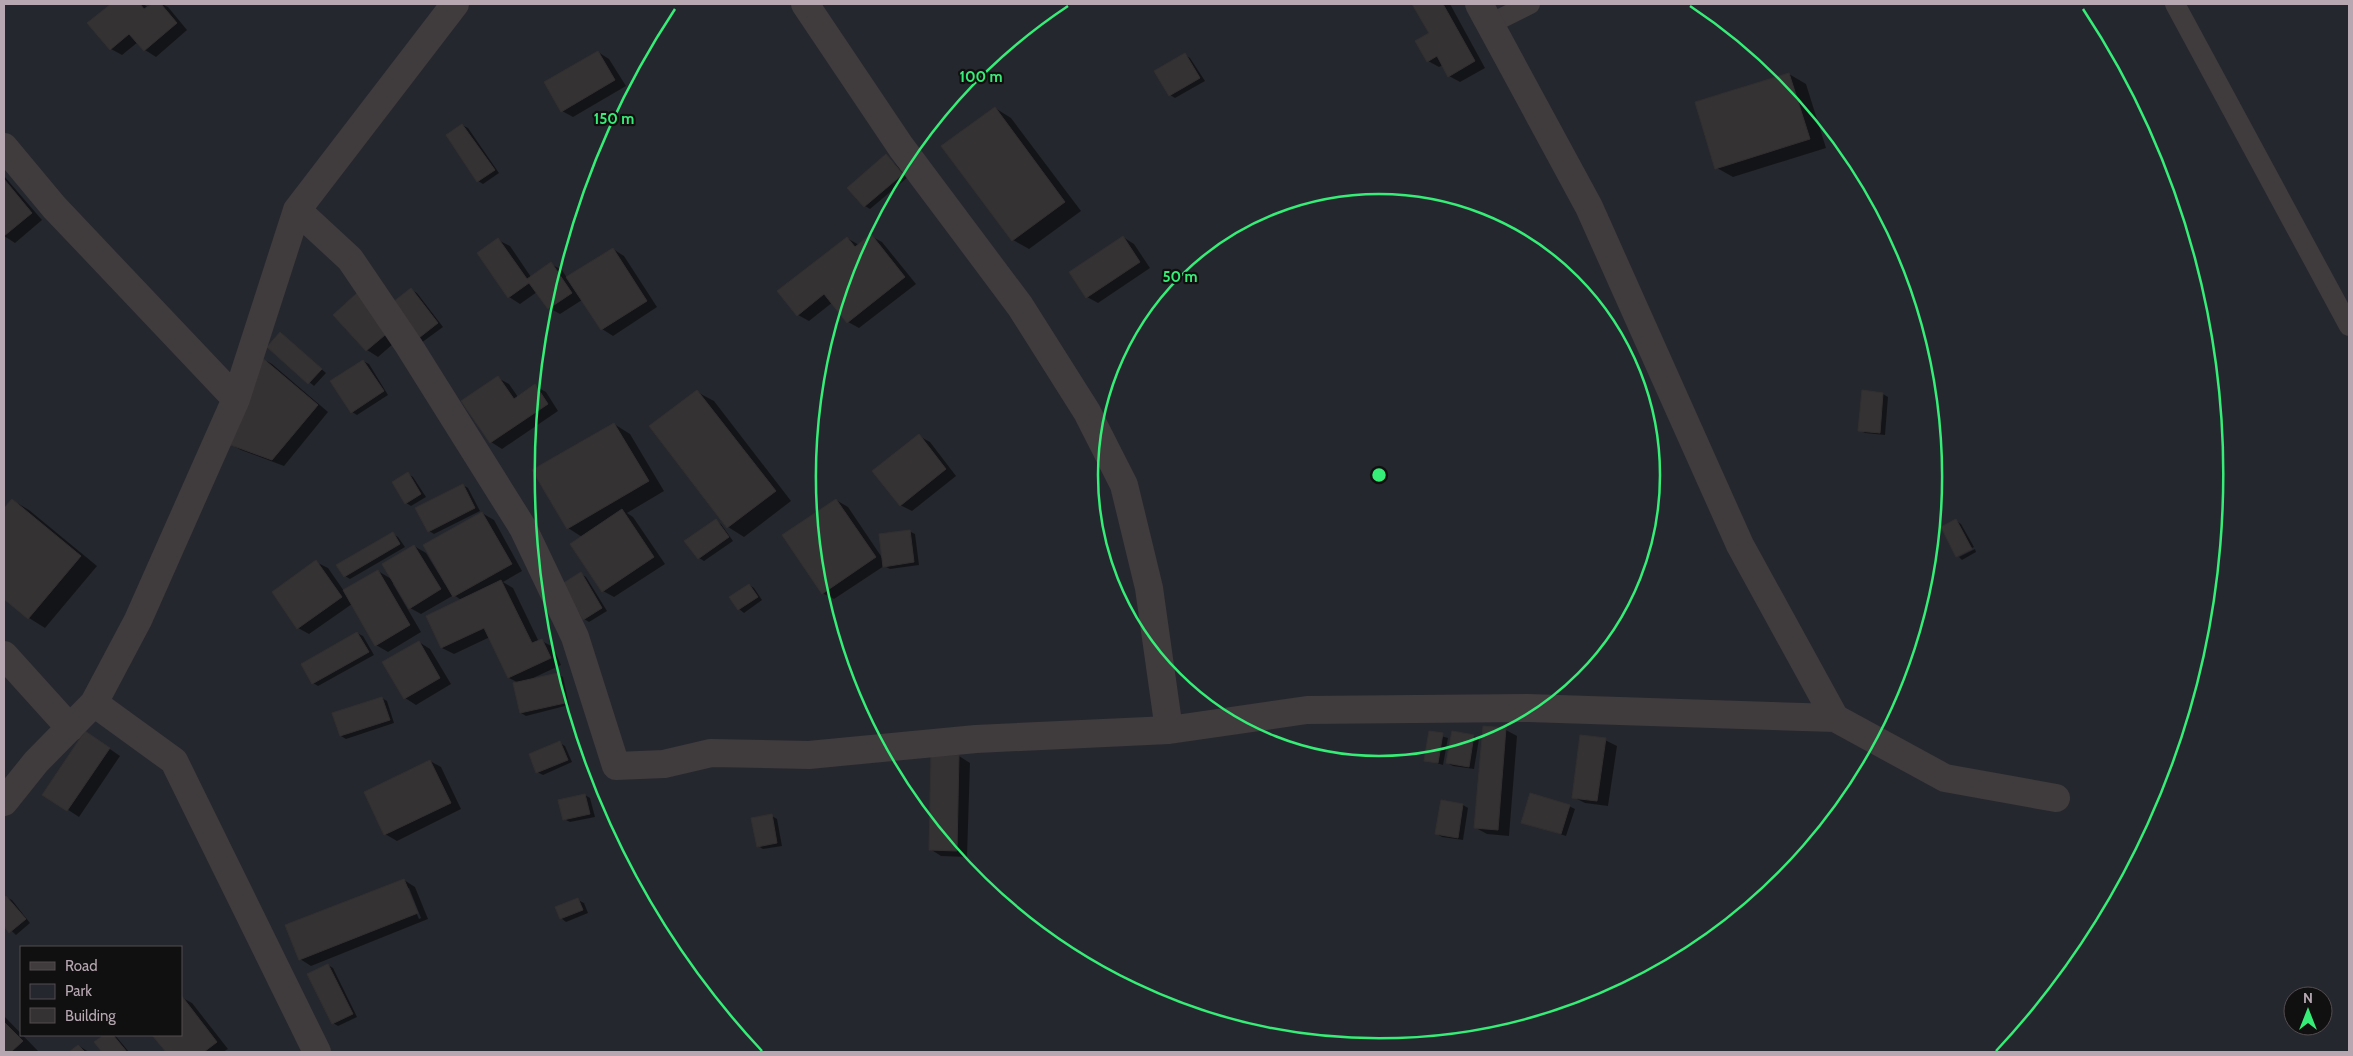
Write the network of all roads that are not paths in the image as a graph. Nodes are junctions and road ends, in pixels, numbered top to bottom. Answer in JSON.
{"nodes":[{"id":1,"x":455,"y":4,"type":"edge"},
{"id":2,"x":805,"y":4,"type":"edge"},
{"id":3,"x":1530,"y":4,"type":"edge"},
{"id":4,"x":2175,"y":4,"type":"edge"},
{"id":5,"x":1484,"y":14,"type":"edge"},
{"id":6,"x":4,"y":147,"type":"edge"},
{"id":7,"x":297,"y":210,"type":"junction"},
{"id":8,"x":2349,"y":326,"type":"edge"},
{"id":9,"x":236,"y":400,"type":"junction"},
{"id":10,"x":4,"y":655,"type":"edge"},
{"id":11,"x":94,"y":703,"type":"junction"},
{"id":12,"x":1835,"y":718,"type":"junction"},
{"id":13,"x":70,"y":728,"type":"junction"},
{"id":14,"x":1169,"y":730,"type":"junction"},
{"id":15,"x":2056,"y":798,"type":"dead end"},
{"id":16,"x":4,"y":802,"type":"edge"},
{"id":17,"x":318,"y":1052,"type":"edge"}],
"edges":[{"from":1,"to":7,"type":"street"},
{"from":2,"to":14,"type":"street"},
{"from":3,"to":5,"type":"lane"},
{"from":4,"to":8,"type":"lane"},
{"from":5,"to":12,"type":"street"},
{"from":6,"to":9,"type":"street"},
{"from":7,"to":9,"type":"street"},
{"from":7,"to":14,"type":"street"},
{"from":9,"to":11,"type":"street"},
{"from":10,"to":13,"type":"street"},
{"from":11,"to":13,"type":"street"},
{"from":11,"to":17,"type":"street"},
{"from":12,"to":14,"type":"street"},
{"from":12,"to":15,"type":"street"},
{"from":13,"to":16,"type":"street"}]}
